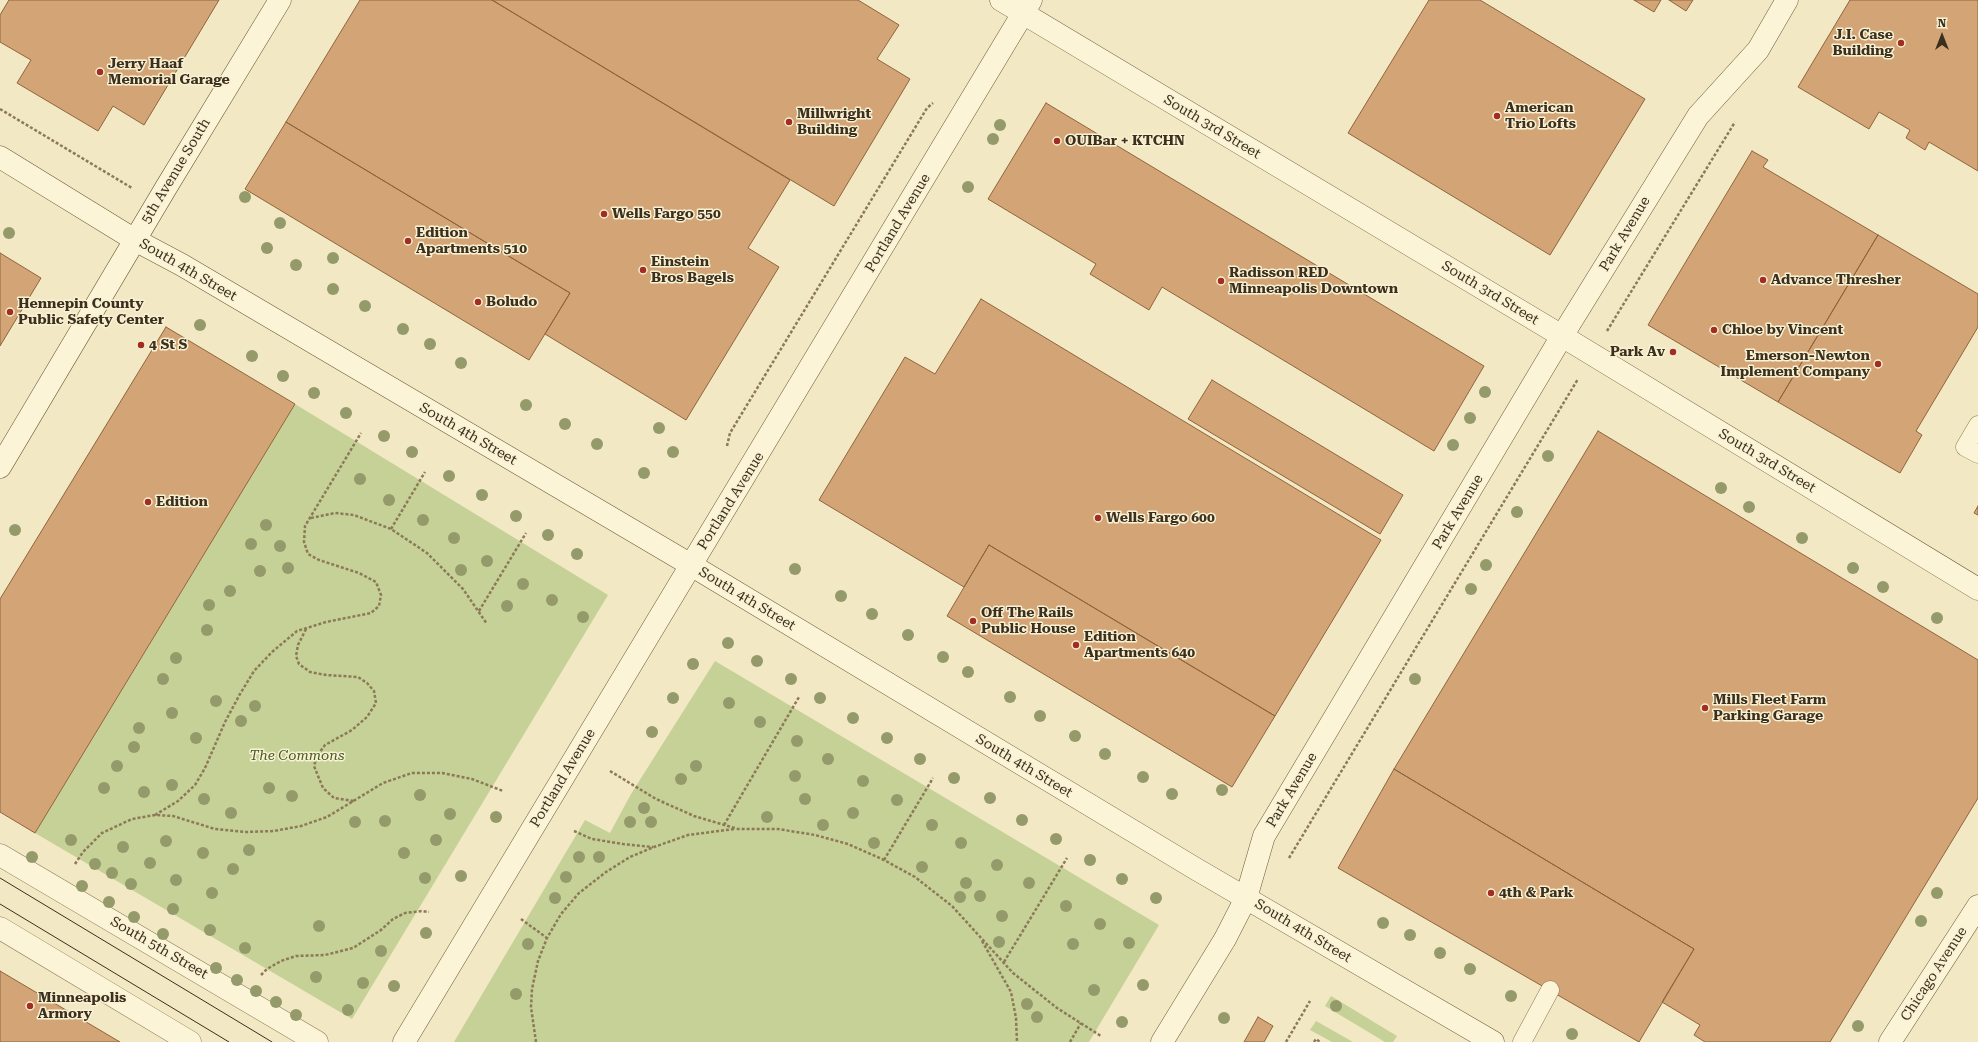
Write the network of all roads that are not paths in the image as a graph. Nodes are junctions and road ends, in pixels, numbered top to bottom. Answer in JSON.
{"nodes":[{"id":1,"x":280,"y":0,"type":"edge"},
{"id":2,"x":1001,"y":0,"type":"edge"},
{"id":3,"x":1787,"y":0,"type":"edge"},
{"id":4,"x":1027,"y":7,"type":"edge"},
{"id":5,"x":0,"y":157,"type":"edge"},
{"id":6,"x":135,"y":240,"type":"junction"},
{"id":7,"x":1562,"y":336,"type":"junction"},
{"id":8,"x":1978,"y":425,"type":"edge"},
{"id":9,"x":1978,"y":454,"type":"edge"},
{"id":10,"x":0,"y":467,"type":"edge"},
{"id":11,"x":691,"y":565,"type":"junction"},
{"id":12,"x":1978,"y":589,"type":"edge"},
{"id":13,"x":0,"y":855,"type":"edge"},
{"id":14,"x":1246,"y":898,"type":"junction"},
{"id":15,"x":1978,"y":906,"type":"edge"},
{"id":16,"x":0,"y":928,"type":"edge"},
{"id":17,"x":1550,"y":990,"type":"dead end"},
{"id":18,"x":190,"y":1042,"type":"edge"},
{"id":19,"x":317,"y":1042,"type":"edge"},
{"id":20,"x":404,"y":1042,"type":"edge"},
{"id":21,"x":1162,"y":1042,"type":"edge"},
{"id":22,"x":1493,"y":1042,"type":"edge"},
{"id":23,"x":1522,"y":1042,"type":"edge"},
{"id":24,"x":1890,"y":1042,"type":"edge"}],
"edges":[{"from":1,"to":6,"type":"main road","name":"5th Avenue South"},
{"from":2,"to":4,"type":"main road","name":"South 3rd Street"},
{"from":3,"to":7,"type":"main road","name":"Park Avenue"},
{"from":4,"to":7,"type":"main road","name":"South 3rd Street"},
{"from":4,"to":11,"type":"main road","name":"Portland Avenue"},
{"from":5,"to":6,"type":"main road","name":"South 4th Street"},
{"from":6,"to":10,"type":"main road","name":"5th Avenue South"},
{"from":6,"to":11,"type":"main road","name":"South 4th Street"},
{"from":7,"to":12,"type":"main road","name":"South 3rd Street"},
{"from":7,"to":14,"type":"main road","name":"Park Avenue"},
{"from":8,"to":9,"type":"lane"},
{"from":11,"to":14,"type":"main road","name":"South 4th Street"},
{"from":11,"to":20,"type":"main road","name":"Portland Avenue"},
{"from":13,"to":19,"type":"main road","name":"South 5th Street"},
{"from":14,"to":21,"type":"main road","name":"Park Avenue"},
{"from":14,"to":22,"type":"main road","name":"South 4th Street"},
{"from":15,"to":24,"type":"main road","name":"Chicago Avenue"},
{"from":16,"to":18,"type":"main road"},
{"from":17,"to":23,"type":"lane"}]}
